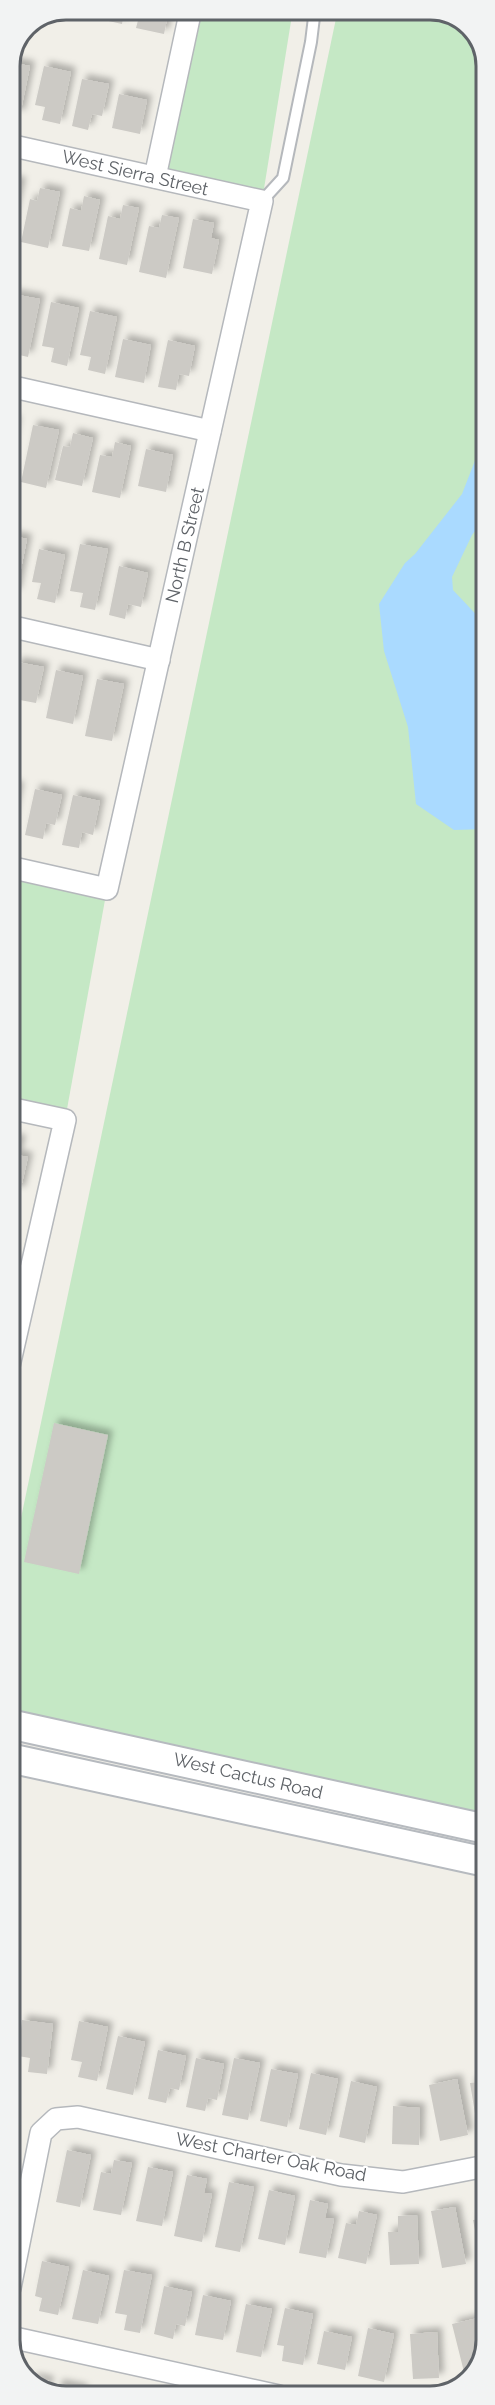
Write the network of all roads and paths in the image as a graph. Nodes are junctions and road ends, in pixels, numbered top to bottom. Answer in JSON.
{"nodes":[{"id":1,"x":189,"y":20,"type":"edge"},
{"id":2,"x":314,"y":20,"type":"edge"},
{"id":3,"x":20,"y":147,"type":"edge"},
{"id":4,"x":155,"y":177,"type":"junction"},
{"id":5,"x":262,"y":201,"type":"junction"},
{"id":6,"x":20,"y":388,"type":"edge"},
{"id":7,"x":210,"y":431,"type":"junction"},
{"id":8,"x":20,"y":628,"type":"edge"},
{"id":9,"x":159,"y":660,"type":"junction"},
{"id":10,"x":20,"y":869,"type":"edge"},
{"id":11,"x":20,"y":1110,"type":"edge"},
{"id":12,"x":20,"y":1313,"type":"edge"},
{"id":13,"x":20,"y":1726,"type":"edge"},
{"id":14,"x":20,"y":1760,"type":"edge"},
{"id":15,"x":476,"y":1827,"type":"edge"},
{"id":16,"x":476,"y":1860,"type":"edge"},
{"id":17,"x":476,"y":2168,"type":"edge"},
{"id":18,"x":20,"y":2208,"type":"edge"},
{"id":19,"x":20,"y":2339,"type":"edge"},
{"id":20,"x":229,"y":2385,"type":"edge"}],
"edges":[{"from":1,"to":4,"type":"street"},
{"from":2,"to":5,"type":"lane"},
{"from":3,"to":4,"type":"street","name":"West Sierra Street"},
{"from":4,"to":5,"type":"street","name":"West Sierra Street"},
{"from":5,"to":7,"type":"street","name":"North B Street"},
{"from":6,"to":7,"type":"street"},
{"from":7,"to":9,"type":"street","name":"North B Street"},
{"from":8,"to":9,"type":"street"},
{"from":9,"to":10,"type":"street","name":"North B Street"},
{"from":11,"to":12,"type":"street"},
{"from":13,"to":15,"type":"street","name":"West Cactus Road"},
{"from":14,"to":16,"type":"street","name":"West Cactus Road"},
{"from":17,"to":18,"type":"street","name":"West Charter Oak Road"},
{"from":19,"to":20,"type":"street"}]}
